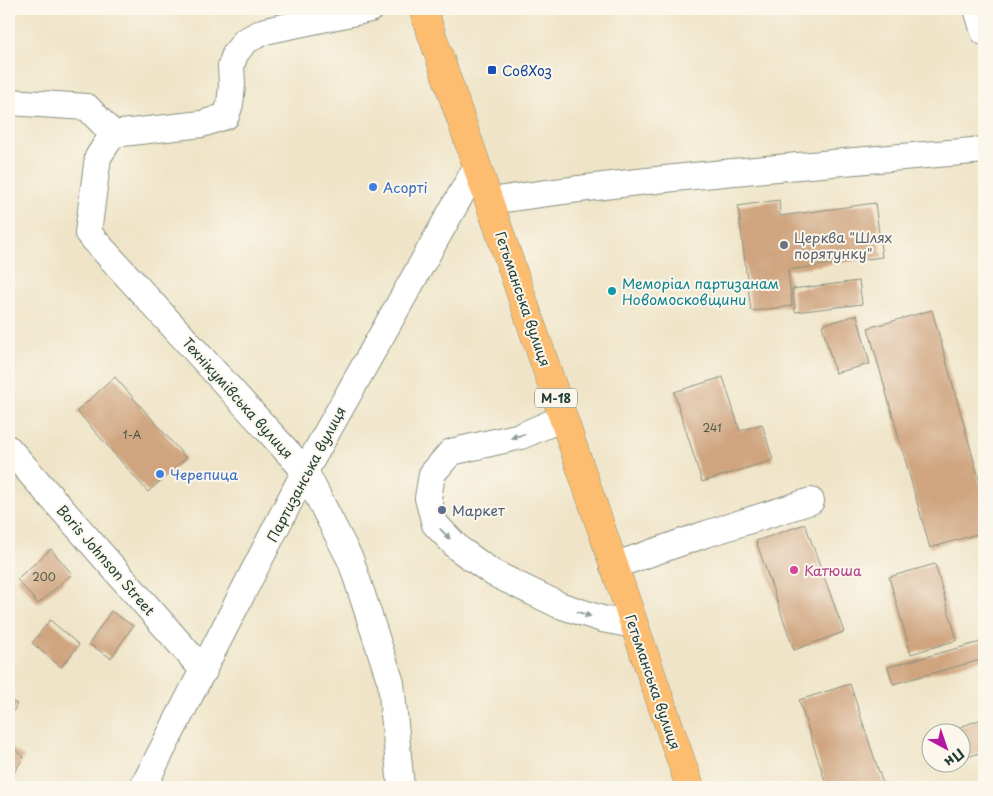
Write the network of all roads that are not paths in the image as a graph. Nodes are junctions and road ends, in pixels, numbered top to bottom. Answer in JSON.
{"nodes":[{"id":1,"x":370,"y":9,"type":"edge"},
{"id":2,"x":423,"y":9,"type":"edge"},
{"id":3,"x":977,"y":9,"type":"edge"},
{"id":4,"x":984,"y":32,"type":"edge"},
{"id":5,"x":9,"y":102,"type":"edge"},
{"id":6,"x":112,"y":134,"type":"junction"},
{"id":7,"x":984,"y":150,"type":"edge"},
{"id":8,"x":477,"y":166,"type":"junction"},
{"id":9,"x":490,"y":202,"type":"junction"},
{"id":10,"x":563,"y":418,"type":"junction"},
{"id":11,"x":9,"y":449,"type":"edge"},
{"id":12,"x":305,"y":471,"type":"junction"},
{"id":13,"x":811,"y":501,"type":"dead end"},
{"id":14,"x":614,"y":566,"type":"junction"},
{"id":15,"x":634,"y":626,"type":"junction"},
{"id":16,"x":204,"y":670,"type":"junction"},
{"id":17,"x":143,"y":787,"type":"edge"},
{"id":18,"x":401,"y":787,"type":"edge"},
{"id":19,"x":690,"y":787,"type":"edge"}],
"edges":[{"from":1,"to":6,"type":"street"},
{"from":2,"to":8,"type":"highway","name":"Гетьманська вулиця","number":"М-18"},
{"from":3,"to":4,"type":"street"},
{"from":5,"to":6,"type":"street"},
{"from":6,"to":12,"type":"street","name":"Технікумівська вулиця"},
{"from":7,"to":9,"type":"street"},
{"from":8,"to":9,"type":"highway","name":"Гетьманська вулиця","number":"М-18"},
{"from":8,"to":12,"type":"street","name":"Партизанська вулиця"},
{"from":9,"to":10,"type":"highway","name":"Гетьманська вулиця","number":"М-18"},
{"from":10,"to":14,"type":"highway","name":"Гетьманська вулиця","number":"М-18"},
{"from":10,"to":15,"type":"street","one_way":true},
{"from":11,"to":16,"type":"street","name":"Boris Johnson Street"},
{"from":12,"to":16,"type":"street","name":"Партизанська вулиця"},
{"from":12,"to":18,"type":"street","name":"Технікумівська вулиця"},
{"from":13,"to":14,"type":"street"},
{"from":14,"to":15,"type":"highway","name":"Гетьманська вулиця","number":"М-18"},
{"from":15,"to":19,"type":"highway","name":"Гетьманська вулиця","number":"М-18"},
{"from":16,"to":17,"type":"street","name":"Партизанська вулиця"}]}
